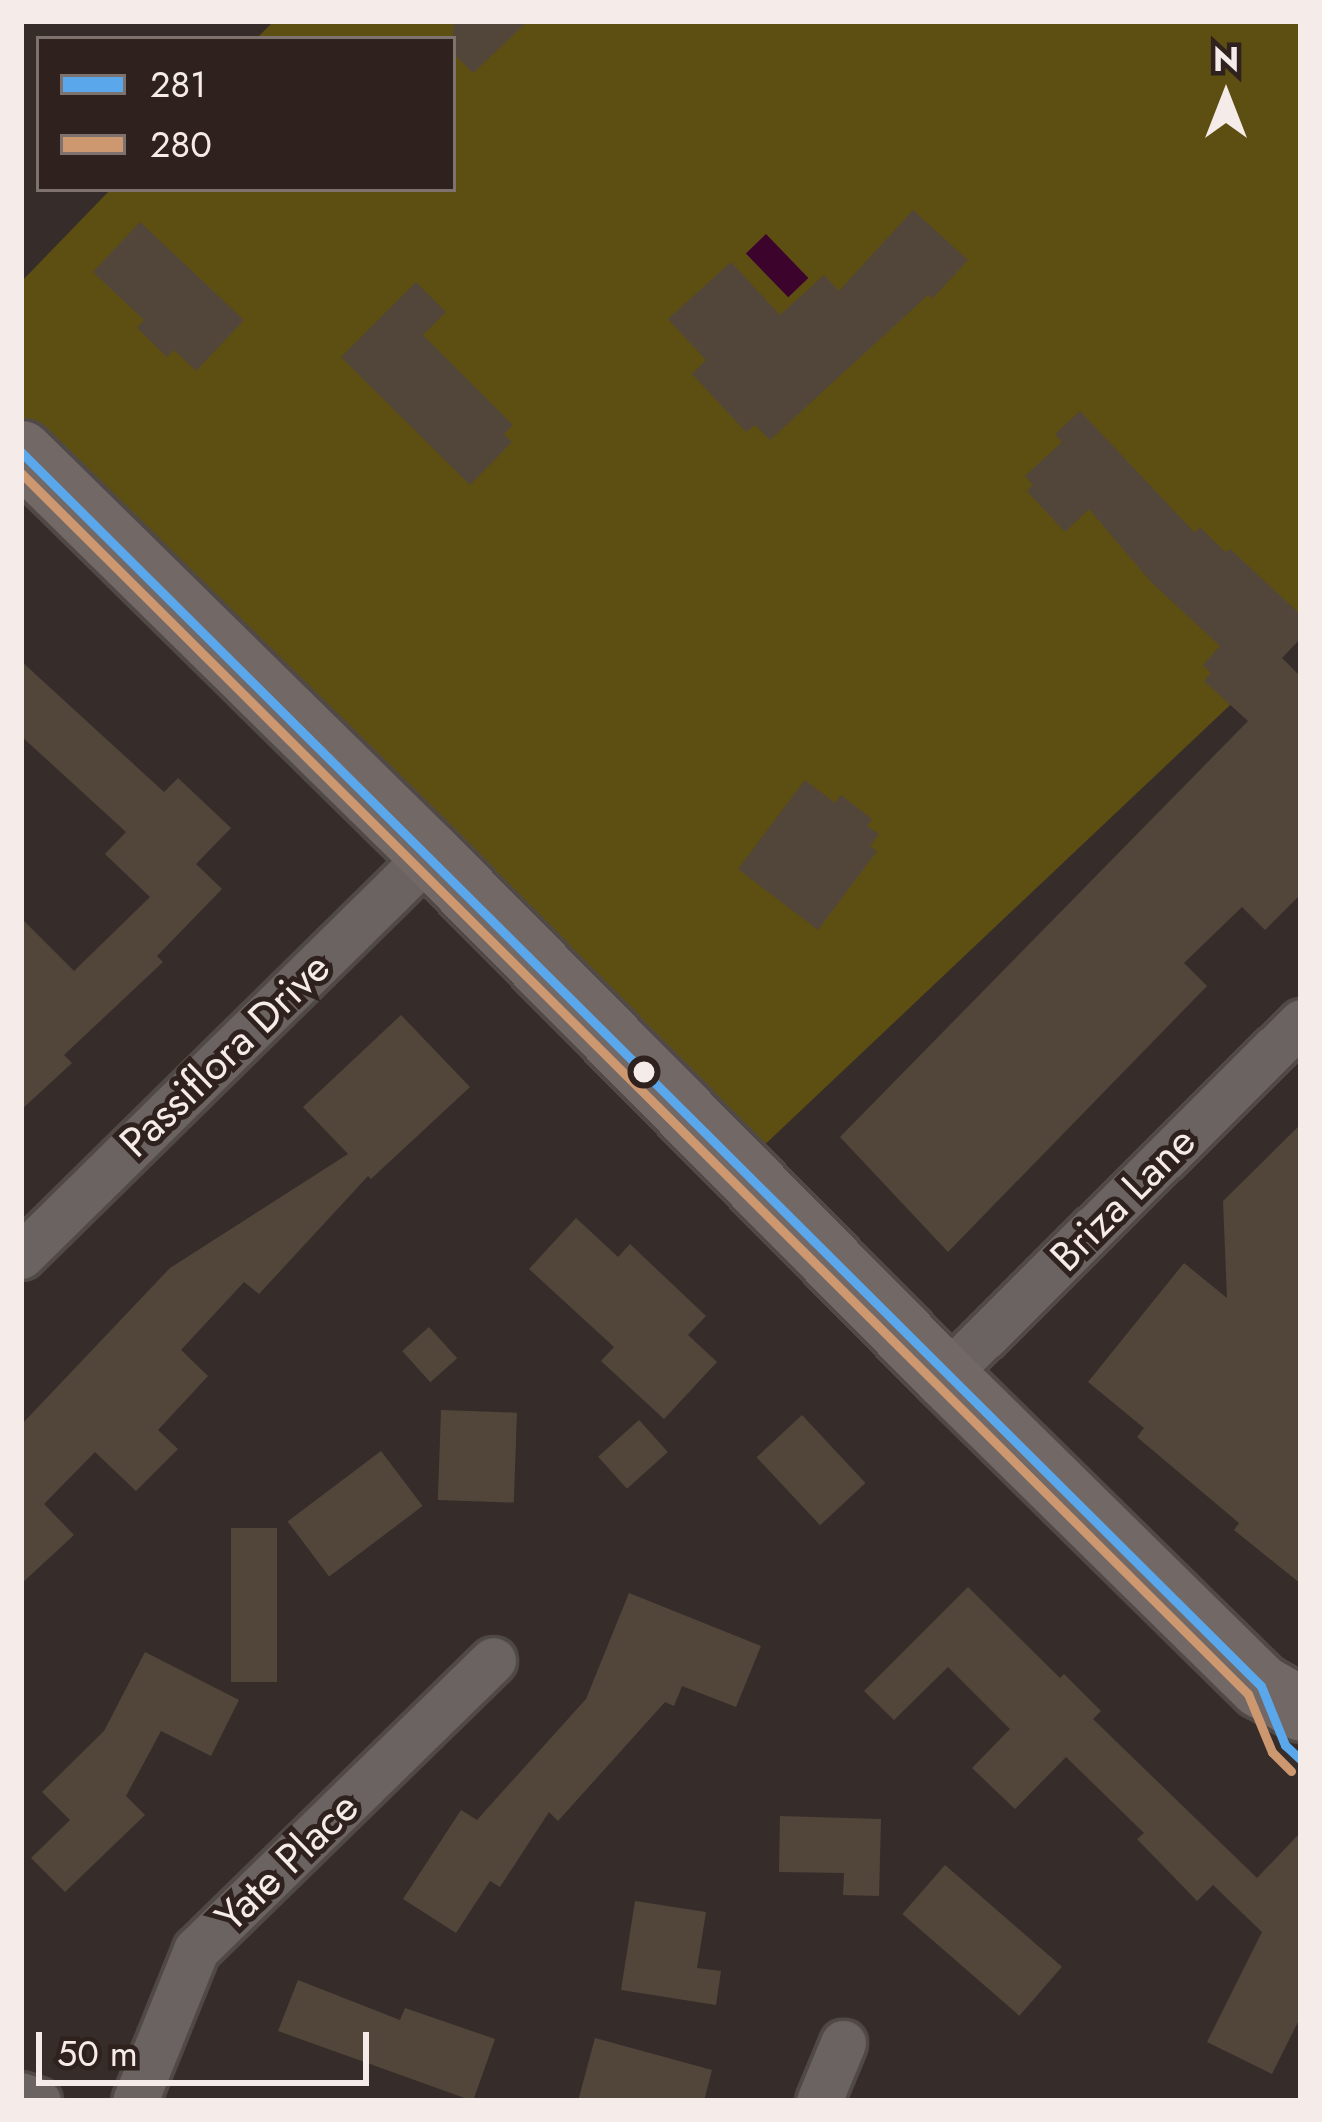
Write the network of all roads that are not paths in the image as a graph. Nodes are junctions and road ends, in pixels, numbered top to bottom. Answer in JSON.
{"nodes":[{"id":1,"x":21,"y":452,"type":"edge"},
{"id":2,"x":430,"y":854,"type":"junction"},
{"id":3,"x":1301,"y":1022,"type":"edge"},
{"id":4,"x":21,"y":1256,"type":"edge"},
{"id":5,"x":945,"y":1376,"type":"junction"},
{"id":6,"x":494,"y":1660,"type":"dead end"},
{"id":7,"x":1281,"y":1697,"type":"edge"},
{"id":8,"x":1301,"y":1760,"type":"edge"},
{"id":9,"x":843,"y":2043,"type":"dead end"},
{"id":10,"x":21,"y":2095,"type":"edge"},
{"id":11,"x":38,"y":2101,"type":"edge"},
{"id":12,"x":135,"y":2101,"type":"edge"},
{"id":13,"x":819,"y":2101,"type":"edge"}],
"edges":[{"from":1,"to":2,"type":"main road"},
{"from":2,"to":4,"type":"street","name":"Passiflora Drive"},
{"from":2,"to":5,"type":"main road"},
{"from":3,"to":5,"type":"street","name":"Briza Lane"},
{"from":5,"to":7,"type":"main road"},
{"from":6,"to":12,"type":"street","name":"Yate Place"},
{"from":7,"to":8,"type":"main road"},
{"from":9,"to":13,"type":"street"},
{"from":10,"to":11,"type":"street"}]}
